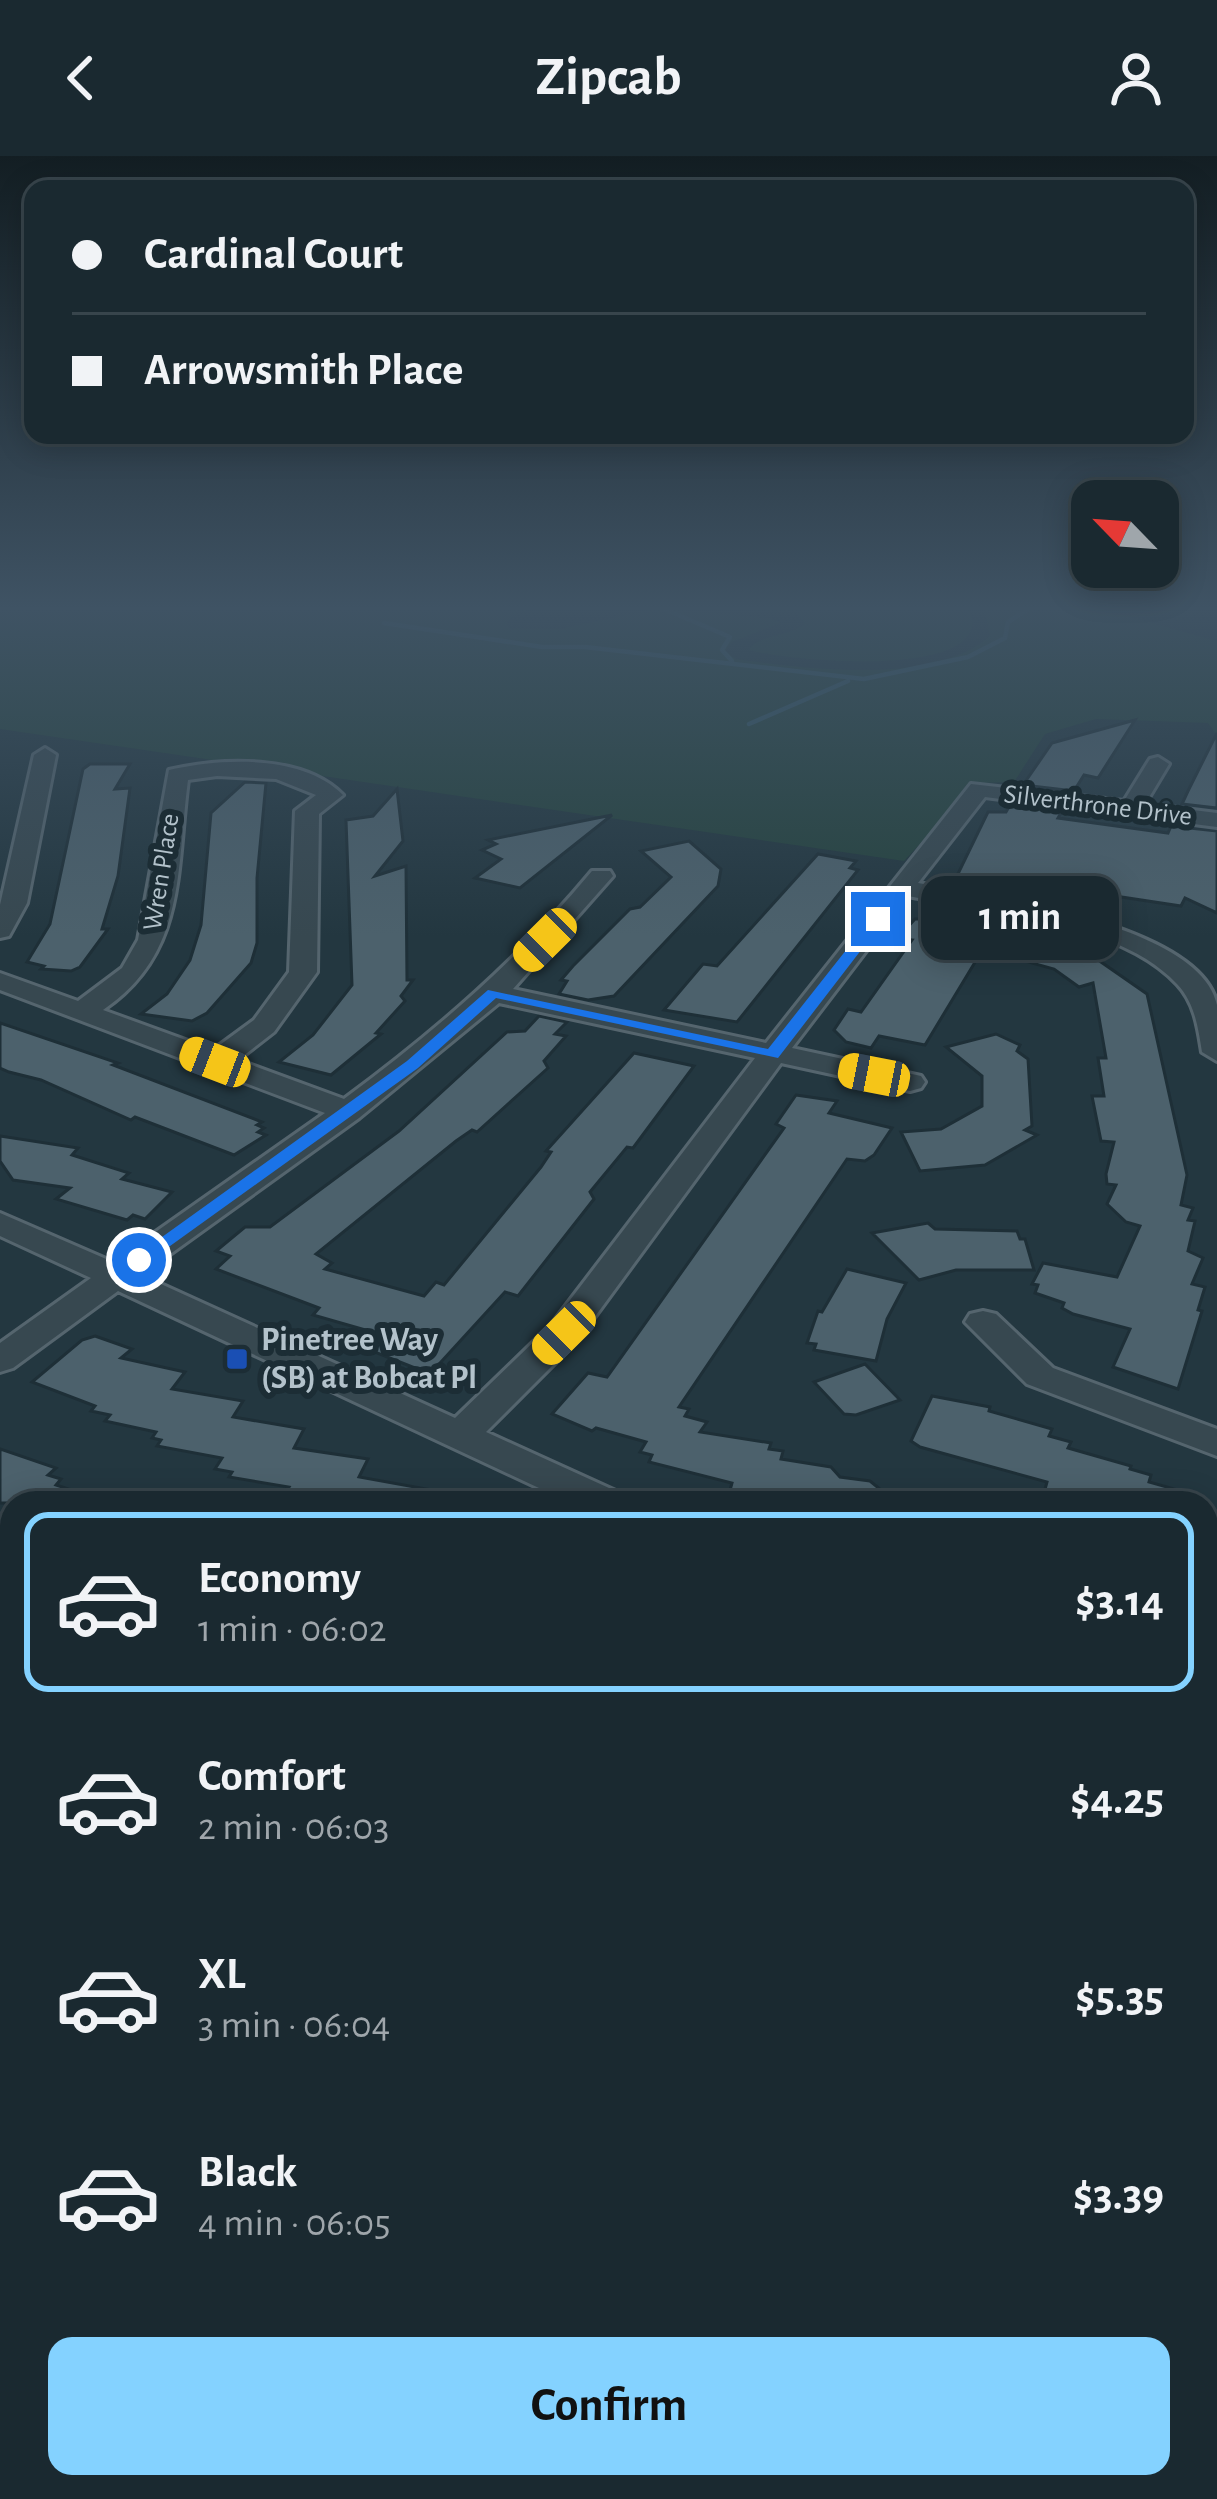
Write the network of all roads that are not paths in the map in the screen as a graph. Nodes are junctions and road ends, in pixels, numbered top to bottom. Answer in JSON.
{"nodes":[{"id":1,"x":45,"y":755,"type":"dead end"},
{"id":2,"x":1158,"y":764,"type":"dead end"},
{"id":3,"x":1131,"y":808,"type":"junction"},
{"id":4,"x":1217,"y":820,"type":"edge"},
{"id":5,"x":601,"y":876,"type":"dead end"},
{"id":6,"x":902,"y":888,"type":"junction"},
{"id":7,"x":0,"y":930,"type":"edge"},
{"id":8,"x":0,"y":981,"type":"edge"},
{"id":9,"x":493,"y":993,"type":"junction"},
{"id":10,"x":80,"y":1011,"type":"junction"},
{"id":11,"x":1217,"y":1052,"type":"edge"},
{"id":12,"x":772,"y":1054,"type":"junction"},
{"id":13,"x":215,"y":1062,"type":"junction"},
{"id":14,"x":910,"y":1082,"type":"dead end"},
{"id":15,"x":348,"y":1111,"type":"junction"},
{"id":16,"x":0,"y":1223,"type":"edge"},
{"id":17,"x":116,"y":1276,"type":"junction"},
{"id":18,"x":983,"y":1322,"type":"dead end"},
{"id":19,"x":0,"y":1360,"type":"edge"},
{"id":20,"x":460,"y":1435,"type":"junction"},
{"id":21,"x":1217,"y":1443,"type":"edge"},
{"id":22,"x":580,"y":1491,"type":"edge"}],
"edges":[{"from":1,"to":7,"type":"street"},
{"from":2,"to":3,"type":"street"},
{"from":3,"to":4,"type":"street","name":"Silverthrone Drive"},
{"from":3,"to":6,"type":"street","name":"Silverthrone Drive"},
{"from":5,"to":9,"type":"street"},
{"from":6,"to":11,"type":"street"},
{"from":6,"to":12,"type":"street"},
{"from":8,"to":10,"type":"street"},
{"from":9,"to":12,"type":"street"},
{"from":9,"to":15,"type":"street"},
{"from":10,"to":13,"type":"street"},
{"from":10,"to":13,"type":"street","name":"Wren Place"},
{"from":12,"to":14,"type":"street"},
{"from":12,"to":20,"type":"street"},
{"from":13,"to":15,"type":"street"},
{"from":15,"to":17,"type":"street"},
{"from":16,"to":17,"type":"street"},
{"from":17,"to":19,"type":"street"},
{"from":17,"to":20,"type":"street"},
{"from":18,"to":21,"type":"street"},
{"from":20,"to":22,"type":"street"}]}
